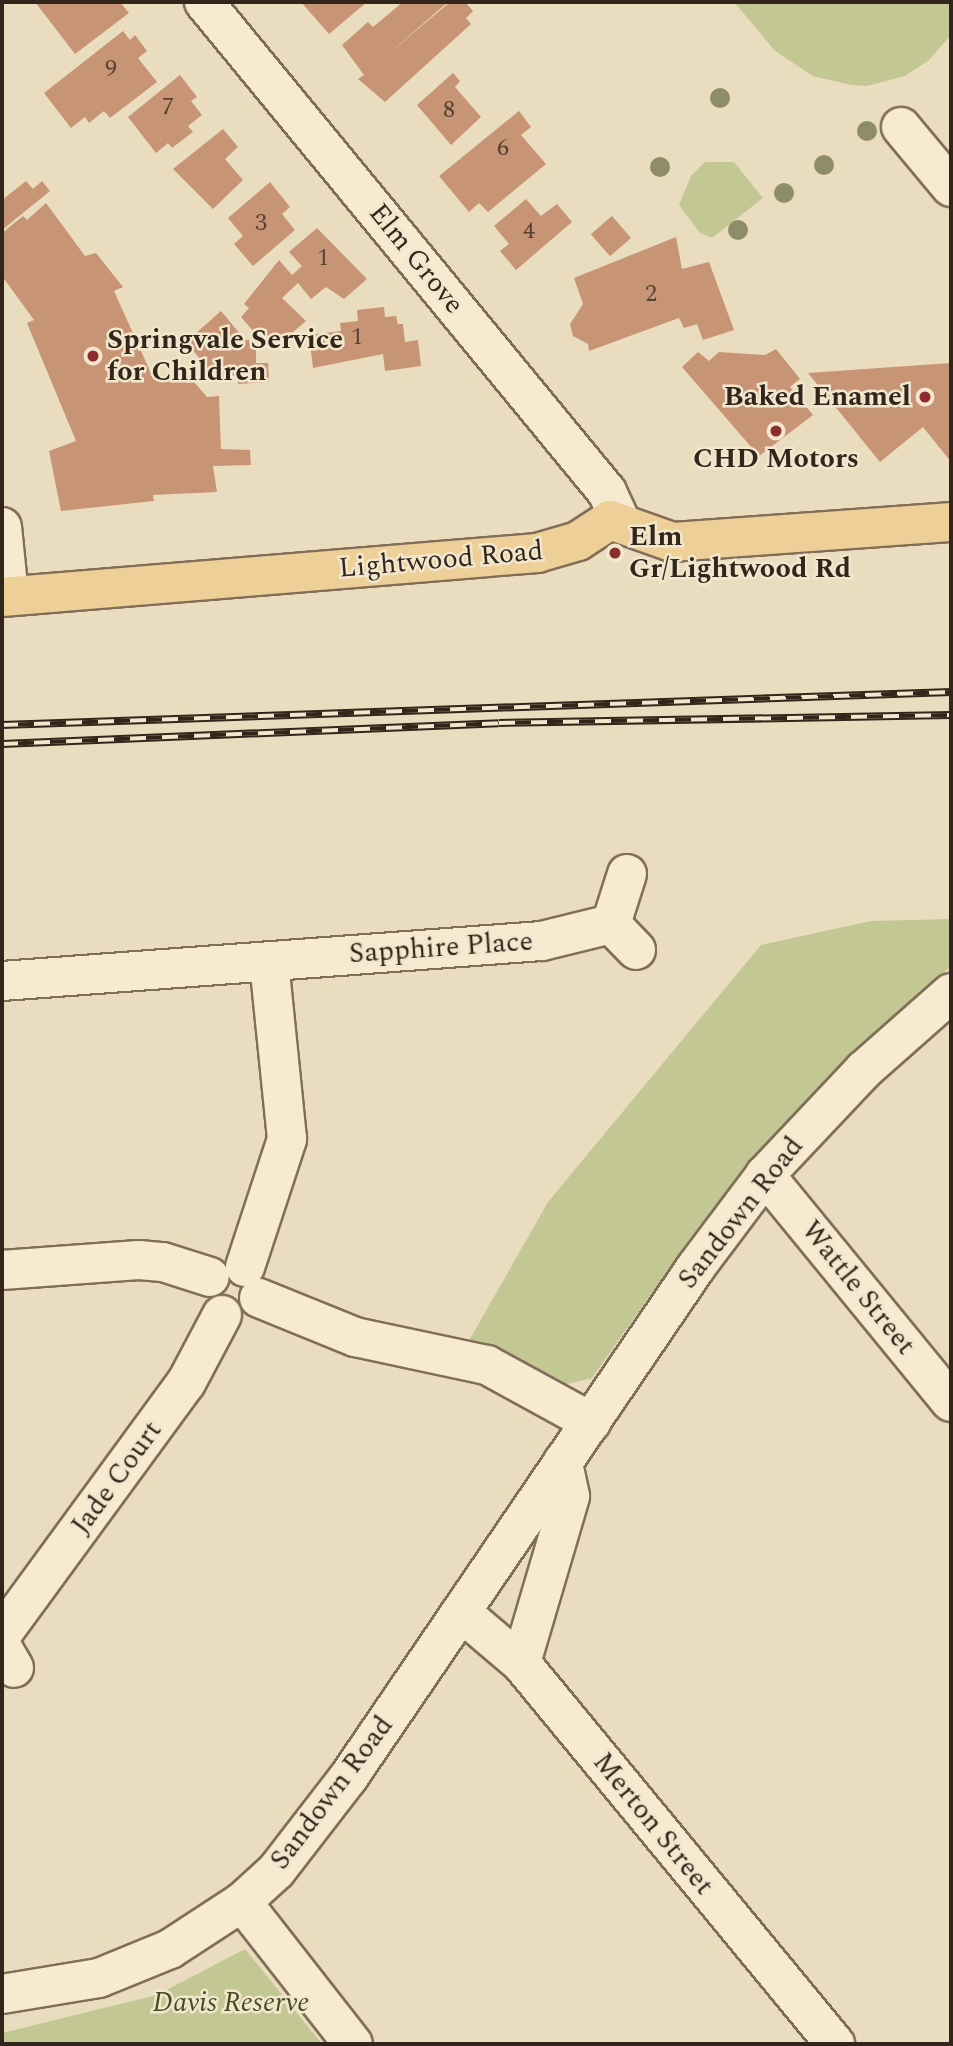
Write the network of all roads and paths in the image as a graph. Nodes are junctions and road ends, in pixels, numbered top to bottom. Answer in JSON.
{"nodes":[{"id":1,"x":204,"y":2,"type":"edge"},
{"id":2,"x":901,"y":127,"type":"dead end"},
{"id":3,"x":951,"y":187,"type":"edge"},
{"id":4,"x":620,"y":520,"type":"junction"},
{"id":5,"x":951,"y":522,"type":"edge"},
{"id":6,"x":2,"y":527,"type":"edge"},
{"id":7,"x":5,"y":596,"type":"edge"},
{"id":8,"x":627,"y":874,"type":"dead end"},
{"id":9,"x":269,"y":962,"type":"junction"},
{"id":10,"x":2,"y":981,"type":"edge"},
{"id":11,"x":951,"y":993,"type":"edge"},
{"id":12,"x":765,"y":1175,"type":"junction"},
{"id":13,"x":2,"y":1270,"type":"edge"},
{"id":14,"x":238,"y":1281,"type":"junction"},
{"id":15,"x":951,"y":1402,"type":"edge"},
{"id":16,"x":591,"y":1422,"type":"junction"},
{"id":17,"x":562,"y":1462,"type":"junction"},
{"id":18,"x":461,"y":1612,"type":"junction"},
{"id":19,"x":6,"y":1650,"type":"edge"},
{"id":20,"x":521,"y":1663,"type":"junction"},
{"id":21,"x":242,"y":1902,"type":"junction"},
{"id":22,"x":2,"y":1994,"type":"edge"},
{"id":23,"x":353,"y":2044,"type":"edge"},
{"id":24,"x":835,"y":2044,"type":"edge"}],
"edges":[{"from":1,"to":4,"type":"street","name":"Elm Grove"},
{"from":2,"to":3,"type":"street"},
{"from":4,"to":5,"type":"main road"},
{"from":4,"to":7,"type":"main road","name":"Lightwood Road"},
{"from":6,"to":7,"type":"street"},
{"from":8,"to":9,"type":"street","name":"Sapphire Place"},
{"from":9,"to":10,"type":"street","name":"Sapphire Place"},
{"from":9,"to":14,"type":"street"},
{"from":11,"to":12,"type":"street","name":"Sandown Road"},
{"from":12,"to":15,"type":"street","name":"Wattle Street"},
{"from":12,"to":16,"type":"street","name":"Sandown Road"},
{"from":13,"to":14,"type":"street"},
{"from":14,"to":16,"type":"street"},
{"from":14,"to":19,"type":"street","name":"Jade Court"},
{"from":16,"to":17,"type":"street","name":"Sandown Road"},
{"from":17,"to":18,"type":"street","name":"Sandown Road"},
{"from":17,"to":20,"type":"street"},
{"from":18,"to":20,"type":"street","name":"Merton Street"},
{"from":18,"to":21,"type":"street","name":"Sandown Road"},
{"from":20,"to":24,"type":"street","name":"Merton Street"},
{"from":21,"to":22,"type":"street","name":"Sandown Road"},
{"from":21,"to":23,"type":"street"}]}
